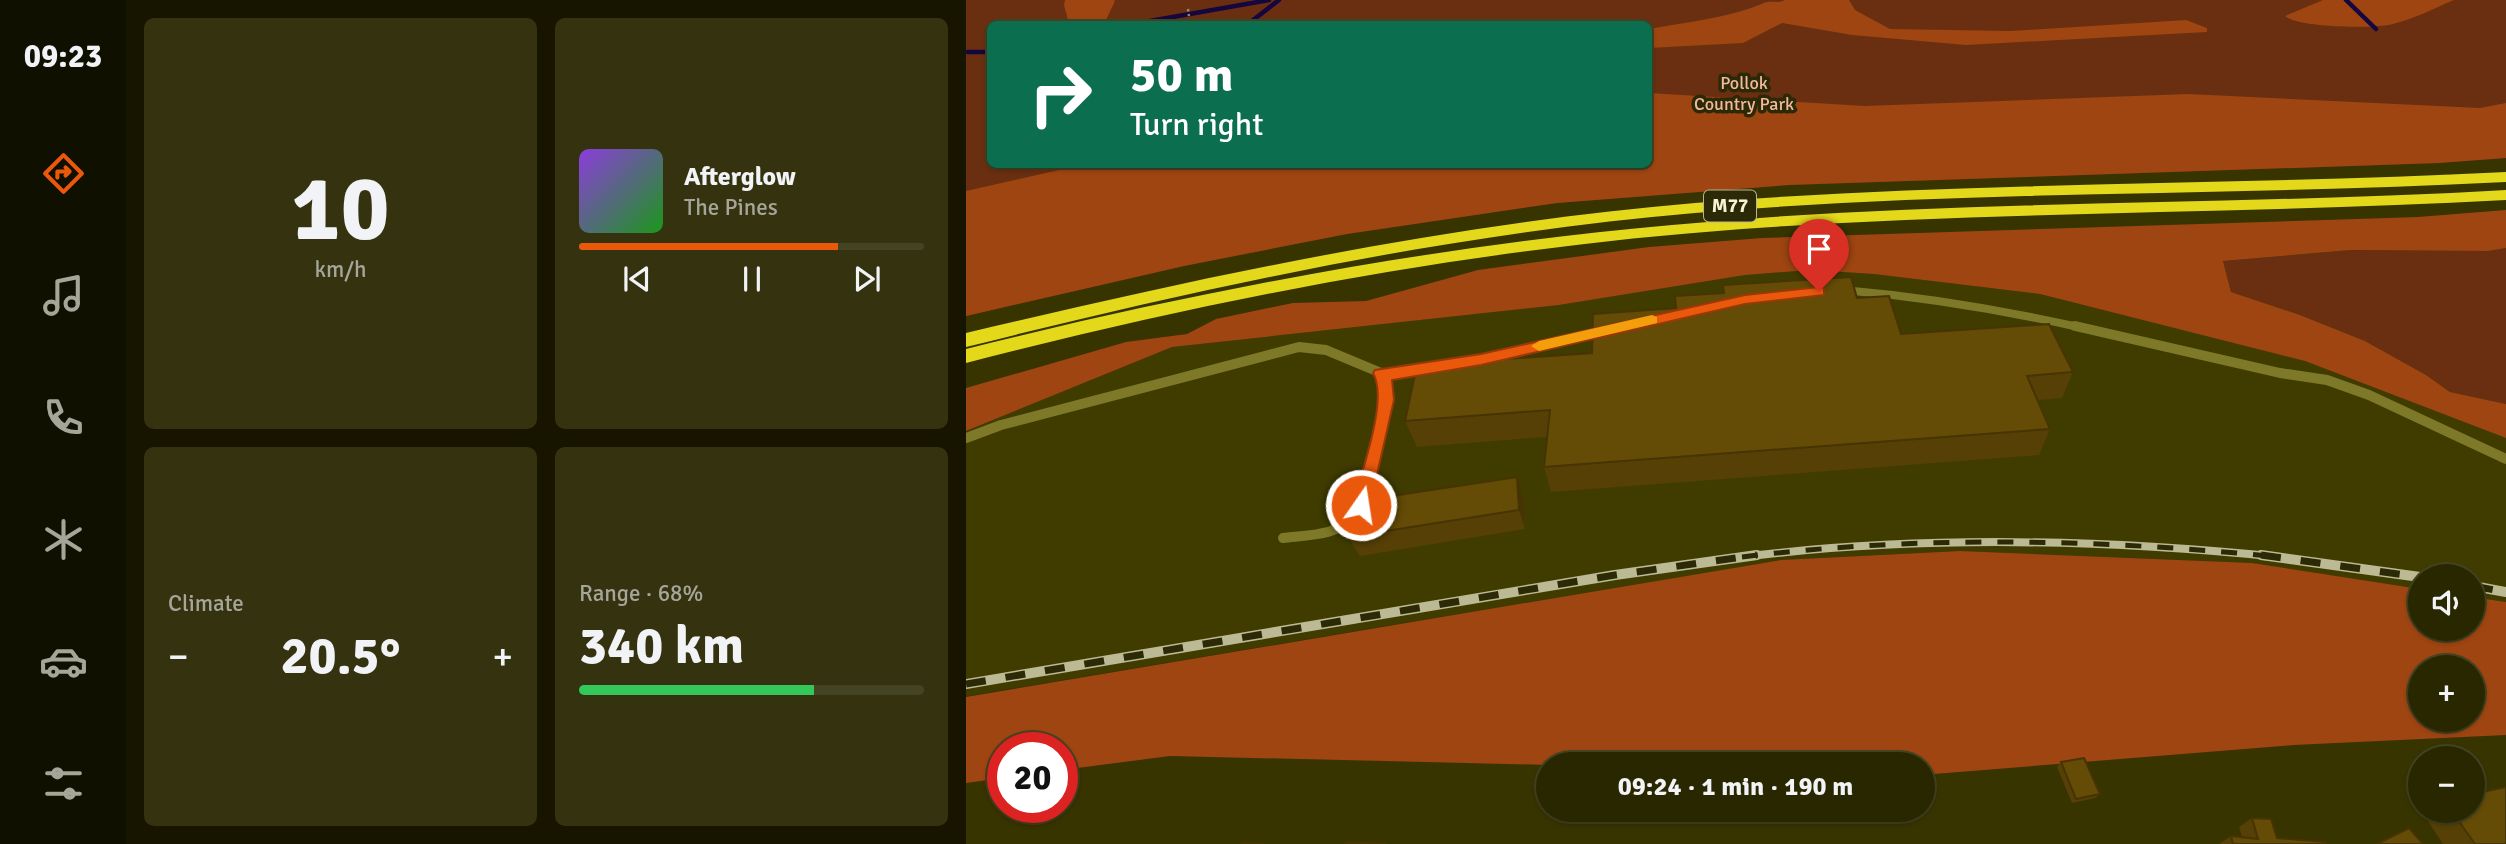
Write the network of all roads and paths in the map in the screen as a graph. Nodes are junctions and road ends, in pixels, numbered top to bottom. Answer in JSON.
{"nodes":[{"id":1,"x":1188,"y":9,"type":"dead end"},
{"id":2,"x":1189,"y":16,"type":"dead end"},
{"id":3,"x":2506,"y":177,"type":"edge"},
{"id":4,"x":2506,"y":195,"type":"edge"},
{"id":5,"x":1830,"y":291,"type":"edge"},
{"id":6,"x":1610,"y":330,"type":"edge"},
{"id":7,"x":966,"y":340,"type":"edge"},
{"id":8,"x":966,"y":356,"type":"edge"},
{"id":9,"x":1445,"y":366,"type":"edge"},
{"id":10,"x":1433,"y":368,"type":"edge"},
{"id":11,"x":1381,"y":373,"type":"junction"},
{"id":12,"x":966,"y":438,"type":"edge"},
{"id":13,"x":2506,"y":459,"type":"edge"},
{"id":14,"x":1283,"y":538,"type":"dead end"}],
"edges":[{"from":1,"to":2,"type":"path"},
{"from":3,"to":7,"type":"highway","number":"M77"},
{"from":4,"to":8,"type":"highway","number":"M77"},
{"from":5,"to":13,"type":"lane"},
{"from":6,"to":9,"type":"lane"},
{"from":10,"to":11,"type":"lane"},
{"from":11,"to":12,"type":"lane"},
{"from":11,"to":14,"type":"lane"}]}
